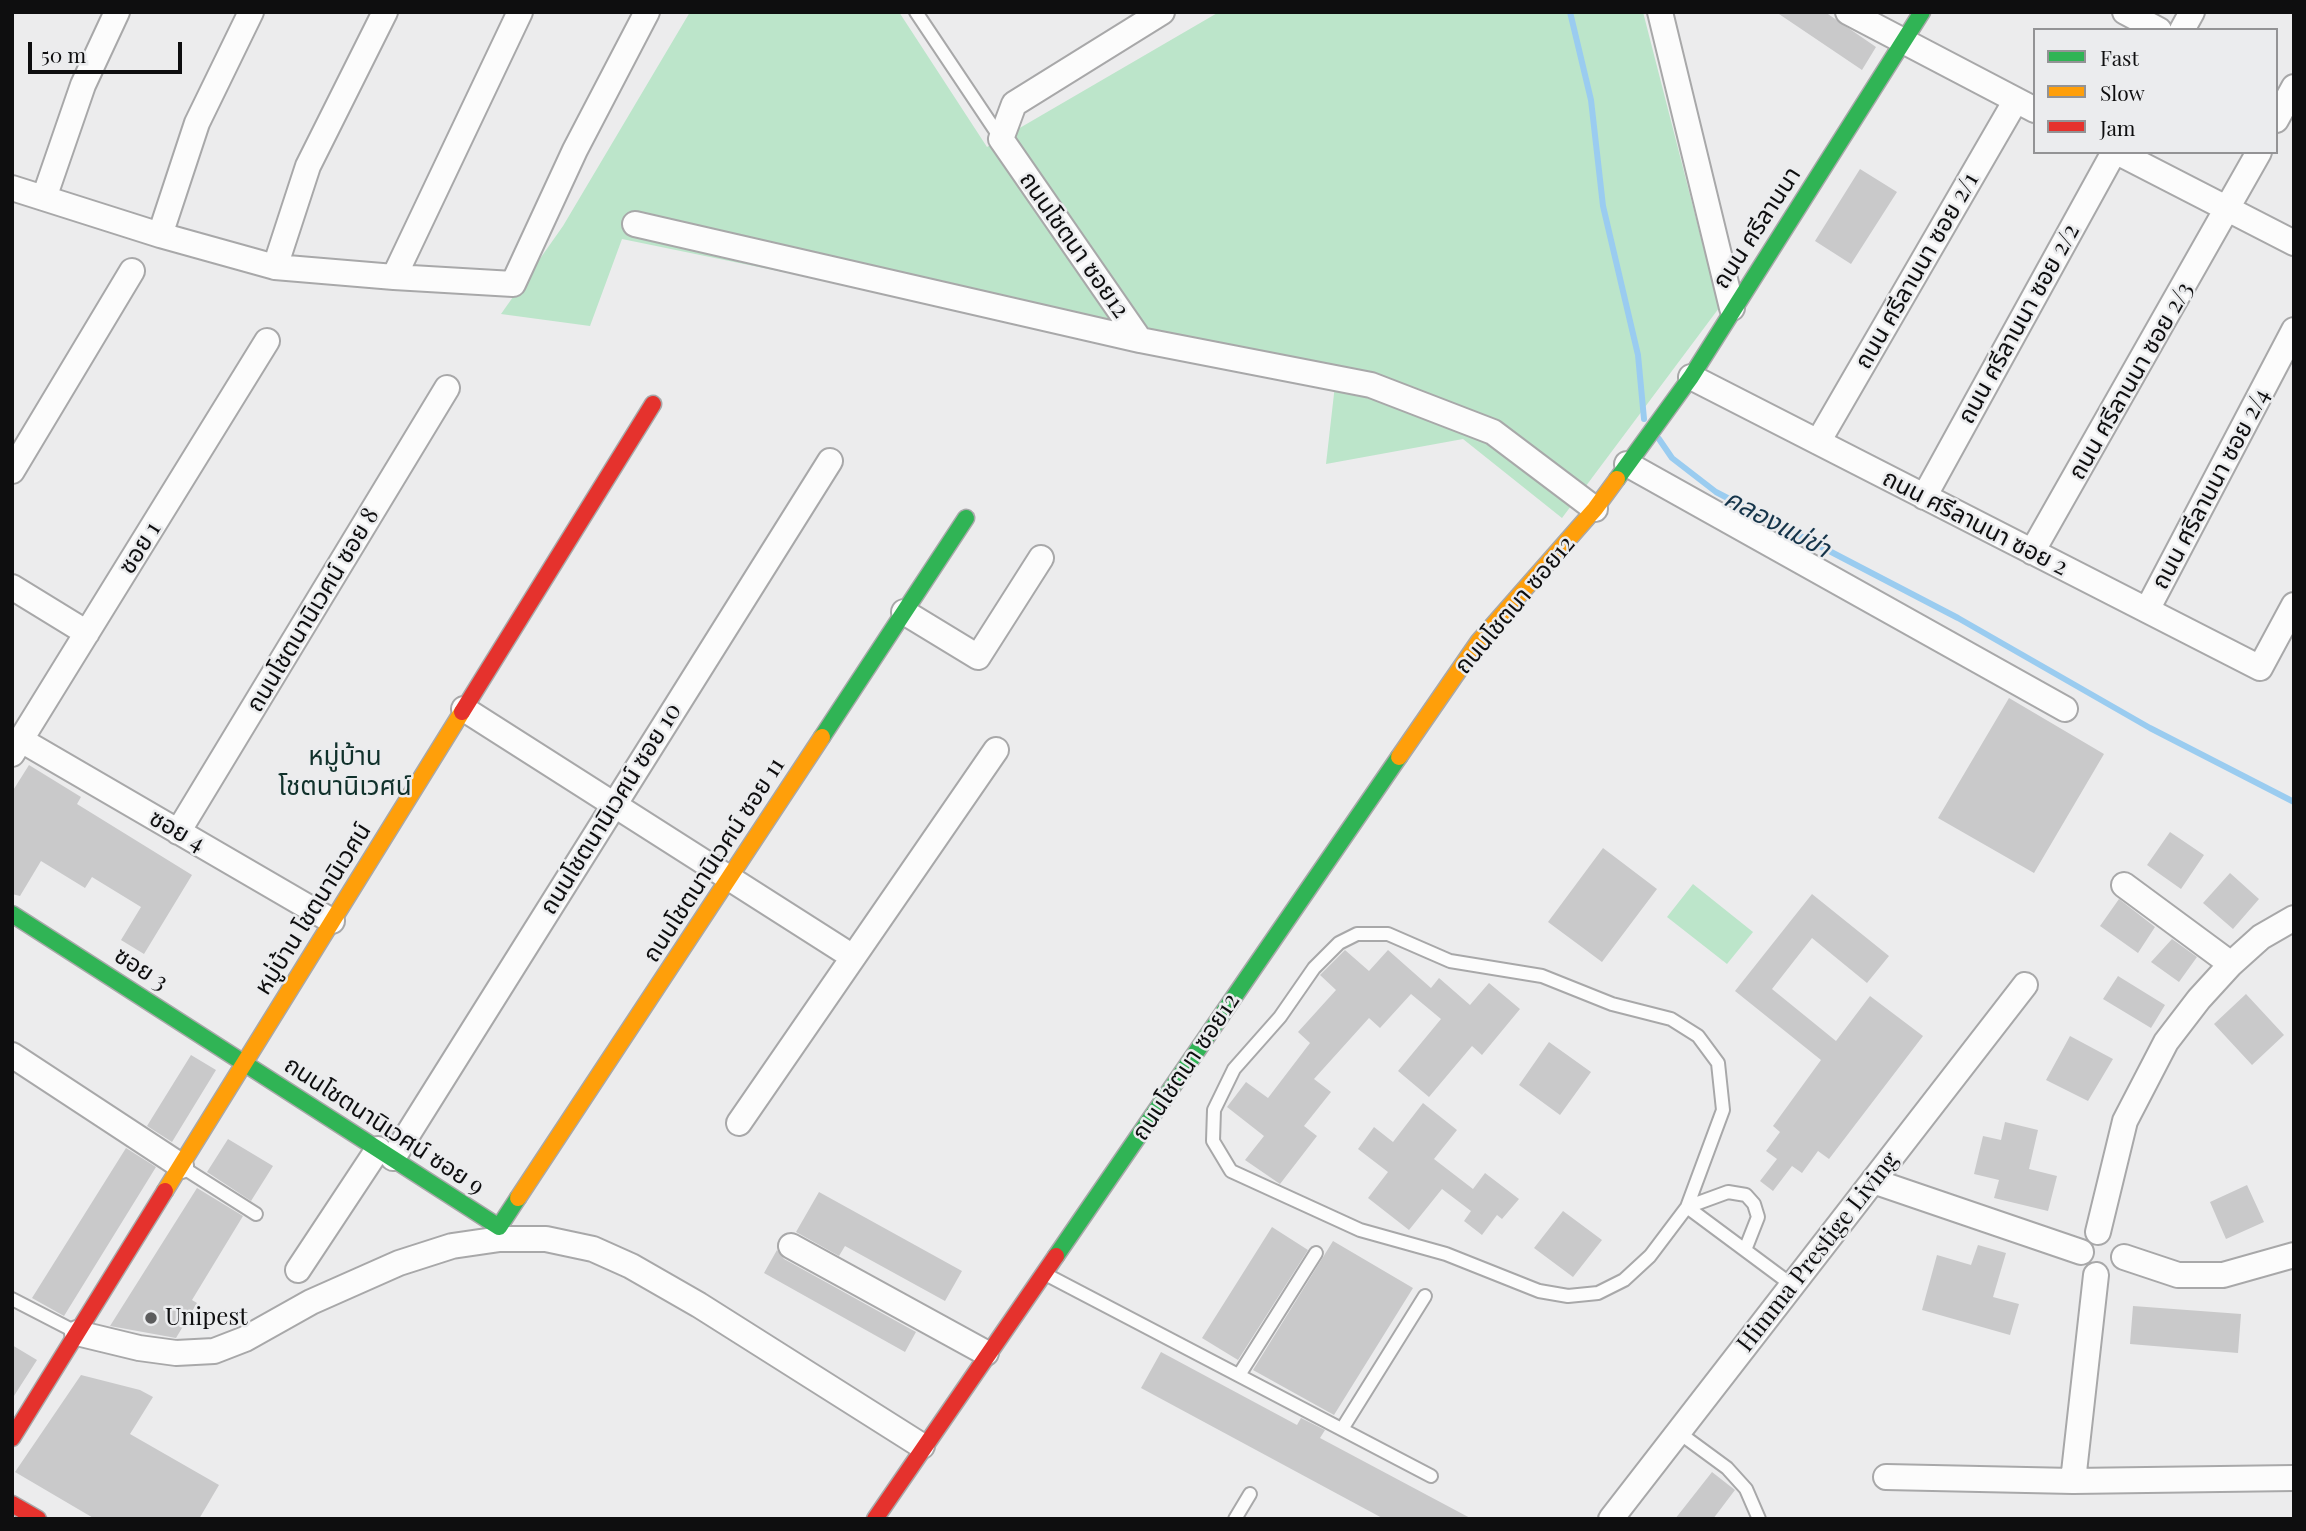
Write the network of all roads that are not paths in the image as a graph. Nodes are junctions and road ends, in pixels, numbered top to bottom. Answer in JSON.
{"nodes":[{"id":1,"x":117,"y":12,"type":"edge"},
{"id":2,"x":251,"y":12,"type":"edge"},
{"id":3,"x":385,"y":12,"type":"edge"},
{"id":4,"x":520,"y":12,"type":"edge"},
{"id":5,"x":647,"y":12,"type":"edge"},
{"id":6,"x":916,"y":12,"type":"edge"},
{"id":7,"x":1162,"y":12,"type":"edge"},
{"id":8,"x":1660,"y":12,"type":"edge"},
{"id":9,"x":1848,"y":12,"type":"edge"},
{"id":10,"x":1922,"y":12,"type":"edge"},
{"id":11,"x":2125,"y":12,"type":"edge"},
{"id":12,"x":2192,"y":12,"type":"edge"},
{"id":13,"x":2155,"y":28,"type":"edge"},
{"id":14,"x":2183,"y":28,"type":"edge"},
{"id":15,"x":1903,"y":43,"type":"junction"},
{"id":16,"x":2294,"y":87,"type":"edge"},
{"id":17,"x":2025,"y":105,"type":"edge"},
{"id":18,"x":2278,"y":116,"type":"edge"},
{"id":19,"x":1001,"y":139,"type":"junction"},
{"id":20,"x":2114,"y":154,"type":"edge"},
{"id":21,"x":2119,"y":154,"type":"edge"},
{"id":22,"x":2258,"y":154,"type":"edge"},
{"id":23,"x":12,"y":188,"type":"edge"},
{"id":24,"x":44,"y":198,"type":"junction"},
{"id":25,"x":2229,"y":210,"type":"junction"},
{"id":26,"x":635,"y":224,"type":"dead end"},
{"id":27,"x":160,"y":235,"type":"junction"},
{"id":28,"x":2294,"y":243,"type":"edge"},
{"id":29,"x":275,"y":267,"type":"junction"},
{"id":30,"x":132,"y":271,"type":"dead end"},
{"id":31,"x":394,"y":277,"type":"junction"},
{"id":32,"x":1732,"y":309,"type":"junction"},
{"id":33,"x":2294,"y":330,"type":"edge"},
{"id":34,"x":1140,"y":340,"type":"junction"},
{"id":35,"x":267,"y":341,"type":"dead end"},
{"id":36,"x":1691,"y":377,"type":"junction"},
{"id":37,"x":447,"y":388,"type":"dead end"},
{"id":38,"x":653,"y":404,"type":"dead end"},
{"id":39,"x":1818,"y":442,"type":"junction"},
{"id":40,"x":830,"y":461,"type":"dead end"},
{"id":41,"x":1626,"y":464,"type":"junction"},
{"id":42,"x":12,"y":471,"type":"edge"},
{"id":43,"x":1924,"y":496,"type":"junction"},
{"id":44,"x":1595,"y":509,"type":"junction"},
{"id":45,"x":966,"y":518,"type":"dead end"},
{"id":46,"x":2032,"y":552,"type":"junction"},
{"id":47,"x":1041,"y":558,"type":"dead end"},
{"id":48,"x":12,"y":587,"type":"edge"},
{"id":49,"x":2294,"y":605,"type":"edge"},
{"id":50,"x":2147,"y":610,"type":"junction"},
{"id":51,"x":904,"y":612,"type":"junction"},
{"id":52,"x":87,"y":633,"type":"junction"},
{"id":53,"x":464,"y":709,"type":"junction"},
{"id":54,"x":2066,"y":709,"type":"dead end"},
{"id":55,"x":17,"y":747,"type":"edge"},
{"id":56,"x":996,"y":750,"type":"dead end"},
{"id":57,"x":614,"y":805,"type":"junction"},
{"id":58,"x":178,"y":832,"type":"junction"},
{"id":59,"x":729,"y":878,"type":"junction"},
{"id":60,"x":2124,"y":885,"type":"dead end"},
{"id":61,"x":12,"y":914,"type":"edge"},
{"id":62,"x":2294,"y":918,"type":"edge"},
{"id":63,"x":332,"y":921,"type":"junction"},
{"id":64,"x":853,"y":957,"type":"junction"},
{"id":65,"x":2231,"y":964,"type":"junction"},
{"id":66,"x":2025,"y":985,"type":"dead end"},
{"id":67,"x":12,"y":1055,"type":"edge"},
{"id":68,"x":245,"y":1062,"type":"junction"},
{"id":69,"x":738,"y":1123,"type":"dead end"},
{"id":70,"x":385,"y":1154,"type":"junction"},
{"id":71,"x":181,"y":1166,"type":"junction"},
{"id":72,"x":1873,"y":1181,"type":"junction"},
{"id":73,"x":1687,"y":1207,"type":"junction"},
{"id":74,"x":256,"y":1214,"type":"dead end"},
{"id":75,"x":499,"y":1227,"type":"joint"},
{"id":76,"x":2098,"y":1232,"type":"junction"},
{"id":77,"x":791,"y":1246,"type":"dead end"},
{"id":78,"x":1745,"y":1250,"type":"junction"},
{"id":79,"x":2081,"y":1252,"type":"junction"},
{"id":80,"x":1316,"y":1253,"type":"dead end"},
{"id":81,"x":2294,"y":1255,"type":"edge"},
{"id":82,"x":2124,"y":1257,"type":"junction"},
{"id":83,"x":298,"y":1270,"type":"dead end"},
{"id":84,"x":1044,"y":1274,"type":"junction"},
{"id":85,"x":2096,"y":1275,"type":"junction"},
{"id":86,"x":1792,"y":1285,"type":"junction"},
{"id":87,"x":1425,"y":1296,"type":"dead end"},
{"id":88,"x":12,"y":1299,"type":"edge"},
{"id":89,"x":77,"y":1333,"type":"junction"},
{"id":90,"x":986,"y":1353,"type":"junction"},
{"id":91,"x":1239,"y":1375,"type":"junction"},
{"id":92,"x":1342,"y":1429,"type":"junction"},
{"id":93,"x":1678,"y":1432,"type":"junction"},
{"id":94,"x":12,"y":1437,"type":"edge"},
{"id":95,"x":922,"y":1447,"type":"junction"},
{"id":96,"x":1431,"y":1476,"type":"dead end"},
{"id":97,"x":1886,"y":1477,"type":"dead end"},
{"id":98,"x":2294,"y":1478,"type":"edge"},
{"id":99,"x":2073,"y":1481,"type":"junction"},
{"id":100,"x":1250,"y":1494,"type":"dead end"},
{"id":101,"x":12,"y":1504,"type":"edge"},
{"id":102,"x":38,"y":1519,"type":"edge"},
{"id":103,"x":875,"y":1519,"type":"edge"},
{"id":104,"x":1235,"y":1519,"type":"edge"},
{"id":105,"x":1611,"y":1519,"type":"edge"},
{"id":106,"x":1759,"y":1519,"type":"edge"}],
"edges":[{"from":1,"to":24,"type":"street"},
{"from":2,"to":27,"type":"street"},
{"from":3,"to":29,"type":"street"},
{"from":4,"to":31,"type":"street"},
{"from":5,"to":31,"type":"street"},
{"from":6,"to":19,"type":"lane"},
{"from":7,"to":19,"type":"street"},
{"from":8,"to":32,"type":"street"},
{"from":9,"to":15,"type":"street"},
{"from":10,"to":15,"type":"street","name":"ถนน ศรีลานนา"},
{"from":11,"to":13,"type":"street"},
{"from":12,"to":14,"type":"street"},
{"from":15,"to":17,"type":"street"},
{"from":15,"to":32,"type":"street","name":"ถนน ศรีลานนา"},
{"from":16,"to":18,"type":"street"},
{"from":17,"to":39,"type":"street","name":"ถนน ศรีลานนา ซอย 2/1"},
{"from":19,"to":34,"type":"street","name":"ถนนโชตนา ซอย12"},
{"from":20,"to":43,"type":"street","name":"ถนน ศรีลานนา ซอย 2/2"},
{"from":21,"to":25,"type":"street"},
{"from":22,"to":25,"type":"street","name":"ถนน ศรีลานนา ซอย 2/3"},
{"from":23,"to":24,"type":"street"},
{"from":24,"to":27,"type":"street"},
{"from":25,"to":28,"type":"street"},
{"from":25,"to":46,"type":"street","name":"ถนน ศรีลานนา ซอย 2/3"},
{"from":26,"to":34,"type":"street"},
{"from":27,"to":29,"type":"street"},
{"from":29,"to":31,"type":"street"},
{"from":30,"to":42,"type":"street"},
{"from":32,"to":36,"type":"street","name":"ถนน ศรีลานนา"},
{"from":33,"to":50,"type":"street","name":"ถนน ศรีลานนา ซอย 2/4"},
{"from":34,"to":44,"type":"street","name":"ถนนโชตนา ซอย12"},
{"from":35,"to":52,"type":"street","name":"ซอย 1"},
{"from":36,"to":39,"type":"street","name":"ถนน ศรีลานนา ซอย 2"},
{"from":36,"to":41,"type":"street","name":"ถนน ศรีลานนา"},
{"from":37,"to":58,"type":"street","name":"ถนนโชตนานิเวศน์ ซอย 8"},
{"from":38,"to":53,"type":"street","name":"หมู่บ้าน โชตนานิเวศน์"},
{"from":39,"to":43,"type":"street","name":"ถนน ศรีลานนา ซอย 2"},
{"from":40,"to":57,"type":"street","name":"ถนนโชตนานิเวศน์ ซอย 10"},
{"from":41,"to":44,"type":"street","name":"ถนน ศรีลานนา"},
{"from":41,"to":54,"type":"street"},
{"from":43,"to":46,"type":"street","name":"ถนน ศรีลานนา ซอย 2"},
{"from":44,"to":84,"type":"street","name":"ถนนโชตนา ซอย12"},
{"from":45,"to":51,"type":"street","name":"ถนนโชตนานิเวศน์ ซอย 11"},
{"from":46,"to":50,"type":"street","name":"ถนน ศรีลานนา ซอย 2"},
{"from":47,"to":51,"type":"street"},
{"from":48,"to":52,"type":"street"},
{"from":49,"to":50,"type":"street","name":"ถนน ศรีลานนา ซอย 2"},
{"from":51,"to":59,"type":"street","name":"ถนนโชตนานิเวศน์ ซอย 11"},
{"from":52,"to":55,"type":"street","name":"ซอย 1"},
{"from":53,"to":57,"type":"street"},
{"from":53,"to":63,"type":"street","name":"หมู่บ้าน โชตนานิเวศน์"},
{"from":55,"to":58,"type":"street","name":"ซอย 4"},
{"from":56,"to":64,"type":"street"},
{"from":57,"to":59,"type":"street"},
{"from":57,"to":70,"type":"street","name":"ถนนโชตนานิเวศน์ ซอย 10"},
{"from":58,"to":63,"type":"street","name":"ซอย 4"},
{"from":59,"to":64,"type":"street"},
{"from":59,"to":75,"type":"street","name":"ถนนโชตนานิเวศน์ ซอย 11"},
{"from":60,"to":65,"type":"street"},
{"from":61,"to":68,"type":"street","name":"ซอย 3"},
{"from":62,"to":65,"type":"street"},
{"from":63,"to":68,"type":"street","name":"หมู่บ้าน โชตนานิเวศน์"},
{"from":64,"to":69,"type":"street"},
{"from":65,"to":76,"type":"street"},
{"from":66,"to":72,"type":"street","name":"Himma Prestige Living"},
{"from":67,"to":71,"type":"street"},
{"from":68,"to":70,"type":"street","name":"ถนนโชตนานิเวศน์ ซอย 9"},
{"from":68,"to":71,"type":"street","name":"หมู่บ้าน โชตนานิเวศน์"},
{"from":70,"to":75,"type":"street","name":"ถนนโชตนานิเวศน์ ซอย 9"},
{"from":70,"to":83,"type":"street","name":"ถนนโชตนานิเวศน์ ซอย 10"},
{"from":71,"to":74,"type":"lane"},
{"from":71,"to":89,"type":"street","name":"หมู่บ้าน โชตนานิเวศน์"},
{"from":72,"to":79,"type":"street"},
{"from":72,"to":86,"type":"street","name":"Himma Prestige Living"},
{"from":73,"to":73,"type":"lane"},
{"from":73,"to":78,"type":"lane"},
{"from":73,"to":78,"type":"lane"},
{"from":76,"to":79,"type":"street"},
{"from":76,"to":82,"type":"street"},
{"from":77,"to":90,"type":"street"},
{"from":78,"to":86,"type":"lane"},
{"from":79,"to":85,"type":"street"},
{"from":80,"to":91,"type":"lane"},
{"from":81,"to":82,"type":"street"},
{"from":82,"to":85,"type":"street"},
{"from":84,"to":90,"type":"street","name":"ถนนโชตนา ซอย12"},
{"from":84,"to":91,"type":"lane"},
{"from":85,"to":99,"type":"street"},
{"from":86,"to":93,"type":"street","name":"Himma Prestige Living"},
{"from":87,"to":92,"type":"lane"},
{"from":88,"to":89,"type":"lane"},
{"from":89,"to":94,"type":"street","name":"หมู่บ้าน โชตนานิเวศน์"},
{"from":89,"to":95,"type":"street"},
{"from":90,"to":95,"type":"street","name":"ถนนโชตนา ซอย12"},
{"from":91,"to":92,"type":"lane"},
{"from":92,"to":96,"type":"lane"},
{"from":93,"to":105,"type":"street","name":"Himma Prestige Living"},
{"from":93,"to":106,"type":"lane"},
{"from":95,"to":103,"type":"street","name":"ถนนโชตนา ซอย12"},
{"from":97,"to":99,"type":"street"},
{"from":98,"to":99,"type":"street"},
{"from":100,"to":104,"type":"lane"},
{"from":101,"to":102,"type":"street"}]}
